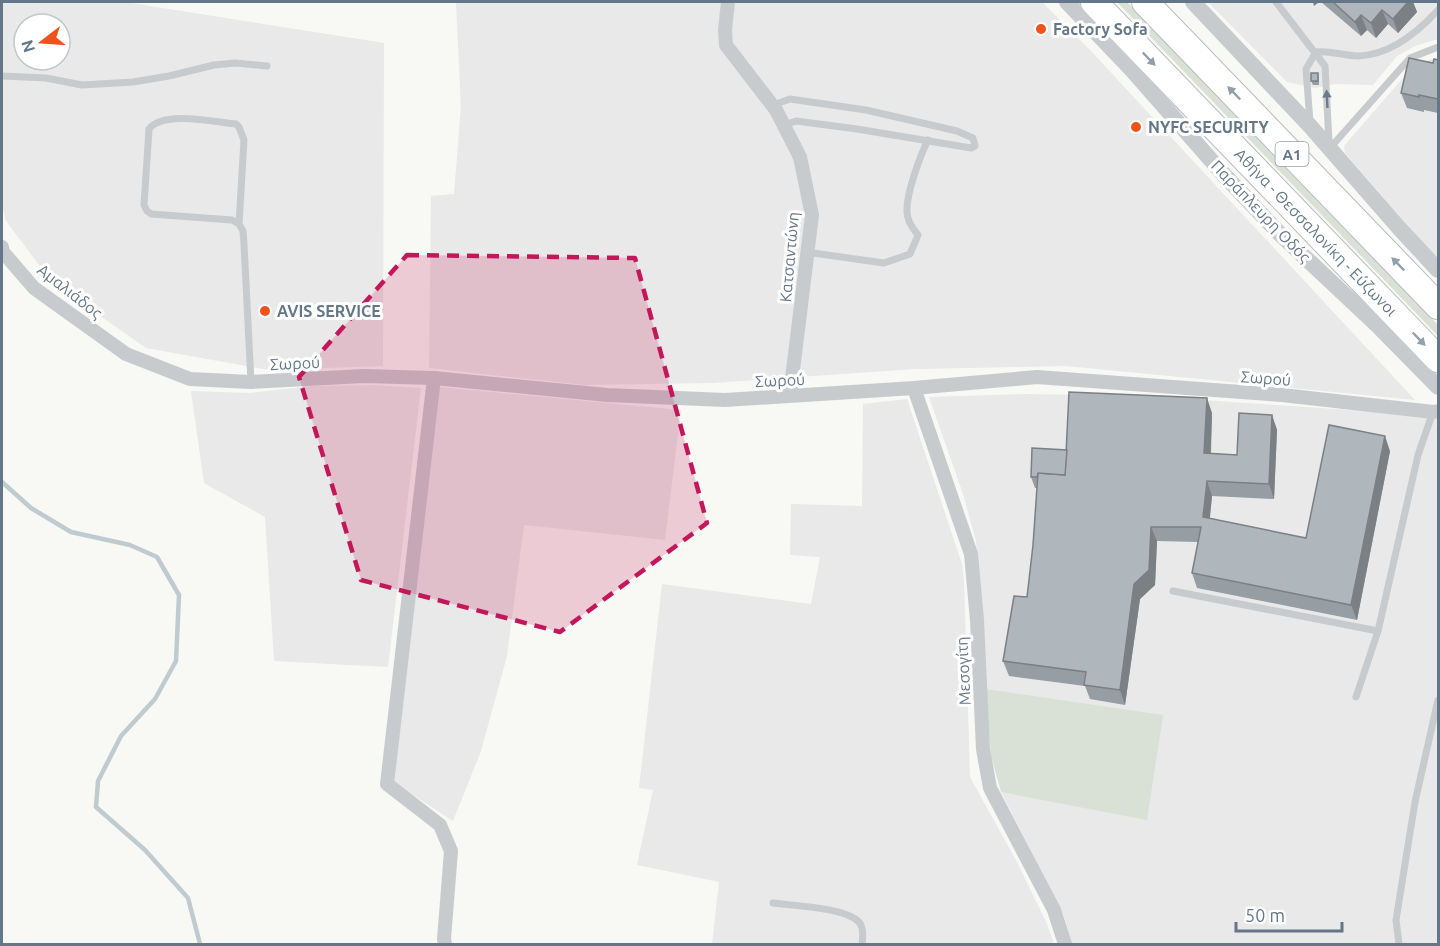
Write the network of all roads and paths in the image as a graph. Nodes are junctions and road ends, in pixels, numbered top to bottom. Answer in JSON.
{"nodes":[{"id":1,"x":728,"y":2,"type":"edge"},
{"id":2,"x":1067,"y":2,"type":"edge"},
{"id":3,"x":1094,"y":2,"type":"edge"},
{"id":4,"x":1145,"y":2,"type":"edge"},
{"id":5,"x":1192,"y":2,"type":"edge"},
{"id":6,"x":1276,"y":2,"type":"edge"},
{"id":7,"x":1438,"y":10,"type":"edge"},
{"id":8,"x":1438,"y":47,"type":"edge"},
{"id":9,"x":1316,"y":52,"type":"junction"},
{"id":10,"x":267,"y":66,"type":"dead end"},
{"id":11,"x":2,"y":76,"type":"edge"},
{"id":12,"x":773,"y":105,"type":"junction"},
{"id":13,"x":784,"y":125,"type":"junction"},
{"id":14,"x":1310,"y":126,"type":"junction"},
{"id":15,"x":928,"y":140,"type":"junction"},
{"id":16,"x":1330,"y":148,"type":"junction"},
{"id":17,"x":239,"y":224,"type":"junction"},
{"id":18,"x":2,"y":247,"type":"edge"},
{"id":19,"x":806,"y":252,"type":"junction"},
{"id":20,"x":1438,"y":270,"type":"edge"},
{"id":21,"x":1438,"y":306,"type":"edge"},
{"id":22,"x":126,"y":354,"type":"joint"},
{"id":23,"x":1438,"y":359,"type":"edge"},
{"id":24,"x":434,"y":378,"type":"junction"},
{"id":25,"x":250,"y":382,"type":"junction"},
{"id":26,"x":1438,"y":387,"type":"edge"},
{"id":27,"x":914,"y":388,"type":"junction"},
{"id":28,"x":790,"y":395,"type":"junction"},
{"id":29,"x":1436,"y":411,"type":"edge"},
{"id":30,"x":1173,"y":591,"type":"dead end"},
{"id":31,"x":1378,"y":631,"type":"junction"},
{"id":32,"x":1356,"y":697,"type":"dead end"},
{"id":33,"x":1438,"y":700,"type":"edge"},
{"id":34,"x":772,"y":903,"type":"dead end"},
{"id":35,"x":445,"y":945,"type":"edge"},
{"id":36,"x":862,"y":945,"type":"edge"},
{"id":37,"x":1065,"y":945,"type":"edge"},
{"id":38,"x":1399,"y":945,"type":"edge"}],
"edges":[{"from":1,"to":12,"type":"street","name":"Κατσαντώνη"},
{"from":2,"to":26,"type":"street","name":"Παράπλευρη Οδός"},
{"from":3,"to":23,"type":"highway","name":"Αθήνα - Θεσσαλονίκη - Εύζωνοι","number":"Α1","one_way":true},
{"from":21,"to":4,"type":"highway","number":"Α1","one_way":true},
{"from":5,"to":14,"type":"street"},
{"from":6,"to":9,"type":"lane"},
{"from":7,"to":9,"type":"lane"},
{"from":8,"to":16,"type":"lane"},
{"from":9,"to":14,"type":"lane"},
{"from":16,"to":9,"type":"lane","one_way":true},
{"from":10,"to":11,"type":"lane"},
{"from":12,"to":13,"type":"street","name":"Κατσαντώνη"},
{"from":12,"to":15,"type":"lane"},
{"from":13,"to":15,"type":"lane"},
{"from":13,"to":19,"type":"street","name":"Κατσαντώνη"},
{"from":14,"to":16,"type":"street"},
{"from":15,"to":19,"type":"lane"},
{"from":16,"to":20,"type":"street"},
{"from":17,"to":17,"type":"lane"},
{"from":17,"to":25,"type":"lane"},
{"from":18,"to":22,"type":"street","name":"Αμαλιάδος"},
{"from":19,"to":28,"type":"street","name":"Κατσαντώνη"},
{"from":22,"to":25,"type":"street","name":"Σωρού"},
{"from":24,"to":25,"type":"street","name":"Σωρού"},
{"from":24,"to":28,"type":"street","name":"Σωρού"},
{"from":24,"to":35,"type":"street"},
{"from":27,"to":28,"type":"street","name":"Σωρού"},
{"from":27,"to":29,"type":"street","name":"Σωρού"},
{"from":27,"to":37,"type":"street","name":"Μεσογίτη"},
{"from":29,"to":31,"type":"lane"},
{"from":30,"to":31,"type":"lane"},
{"from":31,"to":32,"type":"lane"},
{"from":33,"to":38,"type":"lane"},
{"from":34,"to":36,"type":"lane"}]}
